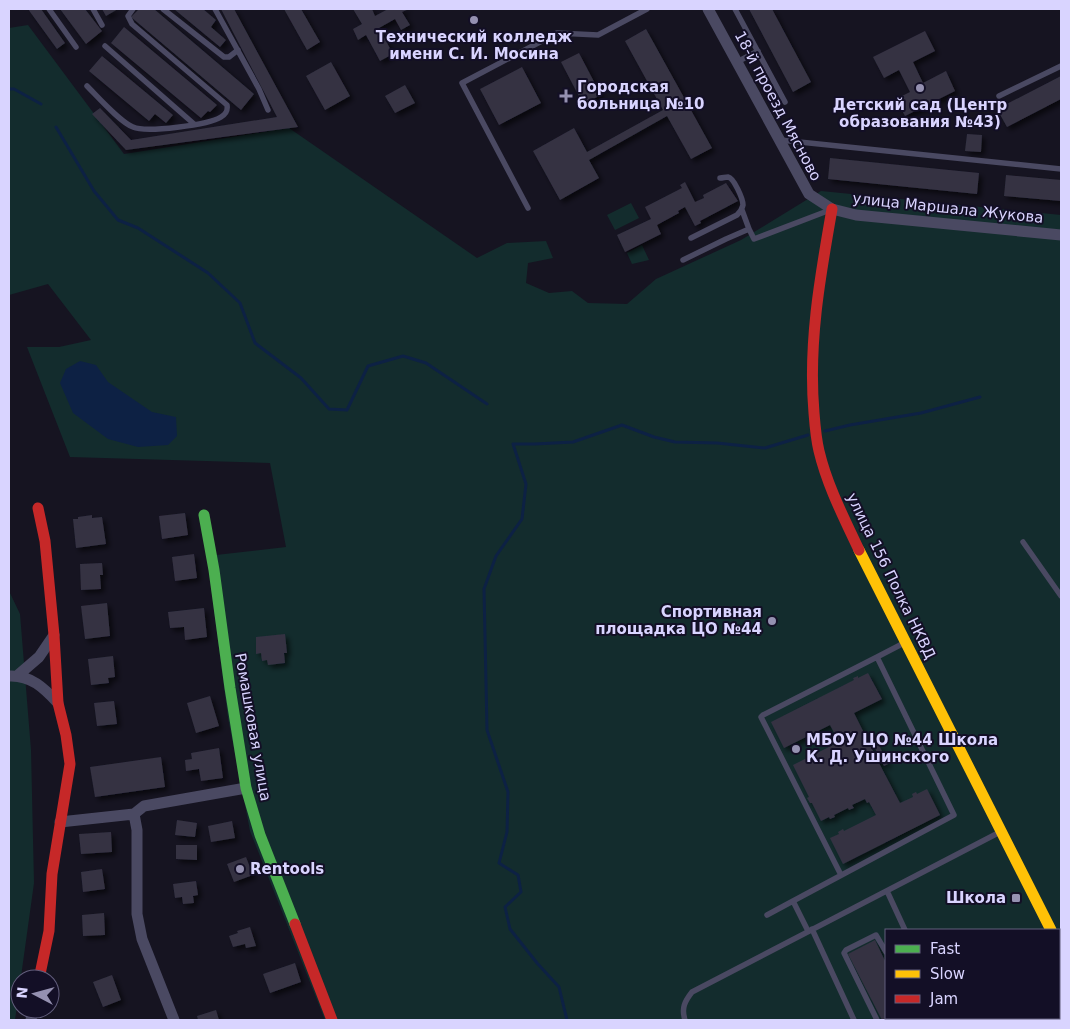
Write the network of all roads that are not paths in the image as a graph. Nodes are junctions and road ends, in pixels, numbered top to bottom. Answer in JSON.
{"nodes":[{"id":1,"x":48,"y":9,"type":"edge"},
{"id":2,"x":93,"y":9,"type":"edge"},
{"id":3,"x":133,"y":9,"type":"edge"},
{"id":4,"x":163,"y":9,"type":"edge"},
{"id":5,"x":215,"y":9,"type":"edge"},
{"id":6,"x":647,"y":9,"type":"edge"},
{"id":7,"x":735,"y":9,"type":"edge"},
{"id":8,"x":712,"y":10,"type":"edge"},
{"id":9,"x":102,"y":25,"type":"dead end"},
{"id":10,"x":105,"y":46,"type":"dead end"},
{"id":11,"x":76,"y":47,"type":"dead end"},
{"id":12,"x":238,"y":50,"type":"junction"},
{"id":13,"x":758,"y":51,"type":"junction"},
{"id":14,"x":737,"y":62,"type":"junction"},
{"id":15,"x":1061,"y":66,"type":"edge"},
{"id":16,"x":87,"y":86,"type":"dead end"},
{"id":17,"x":999,"y":96,"type":"dead end"},
{"id":18,"x":785,"y":102,"type":"dead end"},
{"id":19,"x":268,"y":110,"type":"dead end"},
{"id":20,"x":194,"y":124,"type":"junction"},
{"id":21,"x":779,"y":140,"type":"junction"},
{"id":22,"x":1061,"y":169,"type":"edge"},
{"id":23,"x":720,"y":178,"type":"dead end"},
{"id":24,"x":528,"y":208,"type":"dead end"},
{"id":25,"x":832,"y":209,"type":"junction"},
{"id":26,"x":742,"y":210,"type":"junction"},
{"id":27,"x":749,"y":229,"type":"junction"},
{"id":28,"x":1061,"y":235,"type":"edge"},
{"id":29,"x":691,"y":238,"type":"dead end"},
{"id":30,"x":683,"y":260,"type":"dead end"},
{"id":31,"x":38,"y":508,"type":"dead end"},
{"id":32,"x":204,"y":515,"type":"dead end"},
{"id":33,"x":1022,"y":542,"type":"dead end"},
{"id":34,"x":1061,"y":596,"type":"edge"},
{"id":35,"x":54,"y":635,"type":"junction"},
{"id":36,"x":906,"y":642,"type":"junction"},
{"id":37,"x":877,"y":656,"type":"junction"},
{"id":38,"x":13,"y":676,"type":"edge"},
{"id":39,"x":58,"y":702,"type":"junction"},
{"id":40,"x":246,"y":788,"type":"junction"},
{"id":41,"x":134,"y":814,"type":"junction"},
{"id":42,"x":60,"y":822,"type":"junction"},
{"id":43,"x":1002,"y":831,"type":"junction"},
{"id":44,"x":841,"y":875,"type":"junction"},
{"id":45,"x":887,"y":891,"type":"junction"},
{"id":46,"x":793,"y":901,"type":"junction"},
{"id":47,"x":767,"y":914,"type":"dead end"},
{"id":48,"x":905,"y":929,"type":"edge"},
{"id":49,"x":1051,"y":929,"type":"edge"},
{"id":50,"x":810,"y":930,"type":"junction"},
{"id":51,"x":885,"y":950,"type":"edge"},
{"id":52,"x":41,"y":969,"type":"edge"},
{"id":53,"x":174,"y":1020,"type":"edge"},
{"id":54,"x":329,"y":1020,"type":"edge"},
{"id":55,"x":685,"y":1020,"type":"edge"},
{"id":56,"x":854,"y":1020,"type":"edge"},
{"id":57,"x":877,"y":1020,"type":"edge"}],
"edges":[{"from":1,"to":11,"type":"lane"},
{"from":2,"to":9,"type":"lane"},
{"from":3,"to":20,"type":"lane"},
{"from":4,"to":12,"type":"lane"},
{"from":5,"to":12,"type":"lane"},
{"from":6,"to":24,"type":"lane"},
{"from":7,"to":13,"type":"lane"},
{"from":8,"to":14,"type":"street","name":"18-й проезд Мясново"},
{"from":10,"to":20,"type":"lane"},
{"from":12,"to":19,"type":"lane"},
{"from":13,"to":14,"type":"lane"},
{"from":13,"to":18,"type":"lane"},
{"from":14,"to":21,"type":"street","name":"18-й проезд Мясново"},
{"from":15,"to":17,"type":"lane"},
{"from":16,"to":20,"type":"lane"},
{"from":21,"to":22,"type":"lane"},
{"from":21,"to":25,"type":"street","name":"18-й проезд Мясново"},
{"from":23,"to":26,"type":"lane"},
{"from":25,"to":27,"type":"lane"},
{"from":25,"to":28,"type":"street","name":"улица Маршала Жукова"},
{"from":25,"to":36,"type":"street","name":"улица 156 Полка НКВД"},
{"from":26,"to":27,"type":"lane"},
{"from":26,"to":29,"type":"lane"},
{"from":27,"to":30,"type":"lane"},
{"from":31,"to":35,"type":"street"},
{"from":32,"to":40,"type":"street","name":"Ромашковая улица"},
{"from":33,"to":34,"type":"lane"},
{"from":35,"to":38,"type":"street"},
{"from":35,"to":39,"type":"street"},
{"from":36,"to":37,"type":"lane"},
{"from":36,"to":43,"type":"street","name":"улица 156 Полка НКВД"},
{"from":37,"to":44,"type":"lane"},
{"from":37,"to":44,"type":"lane"},
{"from":38,"to":39,"type":"street"},
{"from":39,"to":42,"type":"street"},
{"from":40,"to":41,"type":"street"},
{"from":40,"to":54,"type":"street","name":"Ромашковая улица"},
{"from":41,"to":42,"type":"street"},
{"from":41,"to":53,"type":"street"},
{"from":42,"to":52,"type":"street"},
{"from":43,"to":45,"type":"lane"},
{"from":43,"to":49,"type":"street","name":"улица 156 Полка НКВД"},
{"from":44,"to":46,"type":"lane"},
{"from":45,"to":48,"type":"lane"},
{"from":45,"to":50,"type":"lane"},
{"from":46,"to":47,"type":"lane"},
{"from":46,"to":50,"type":"lane"},
{"from":50,"to":55,"type":"lane"},
{"from":50,"to":56,"type":"lane"},
{"from":51,"to":57,"type":"lane"}]}
